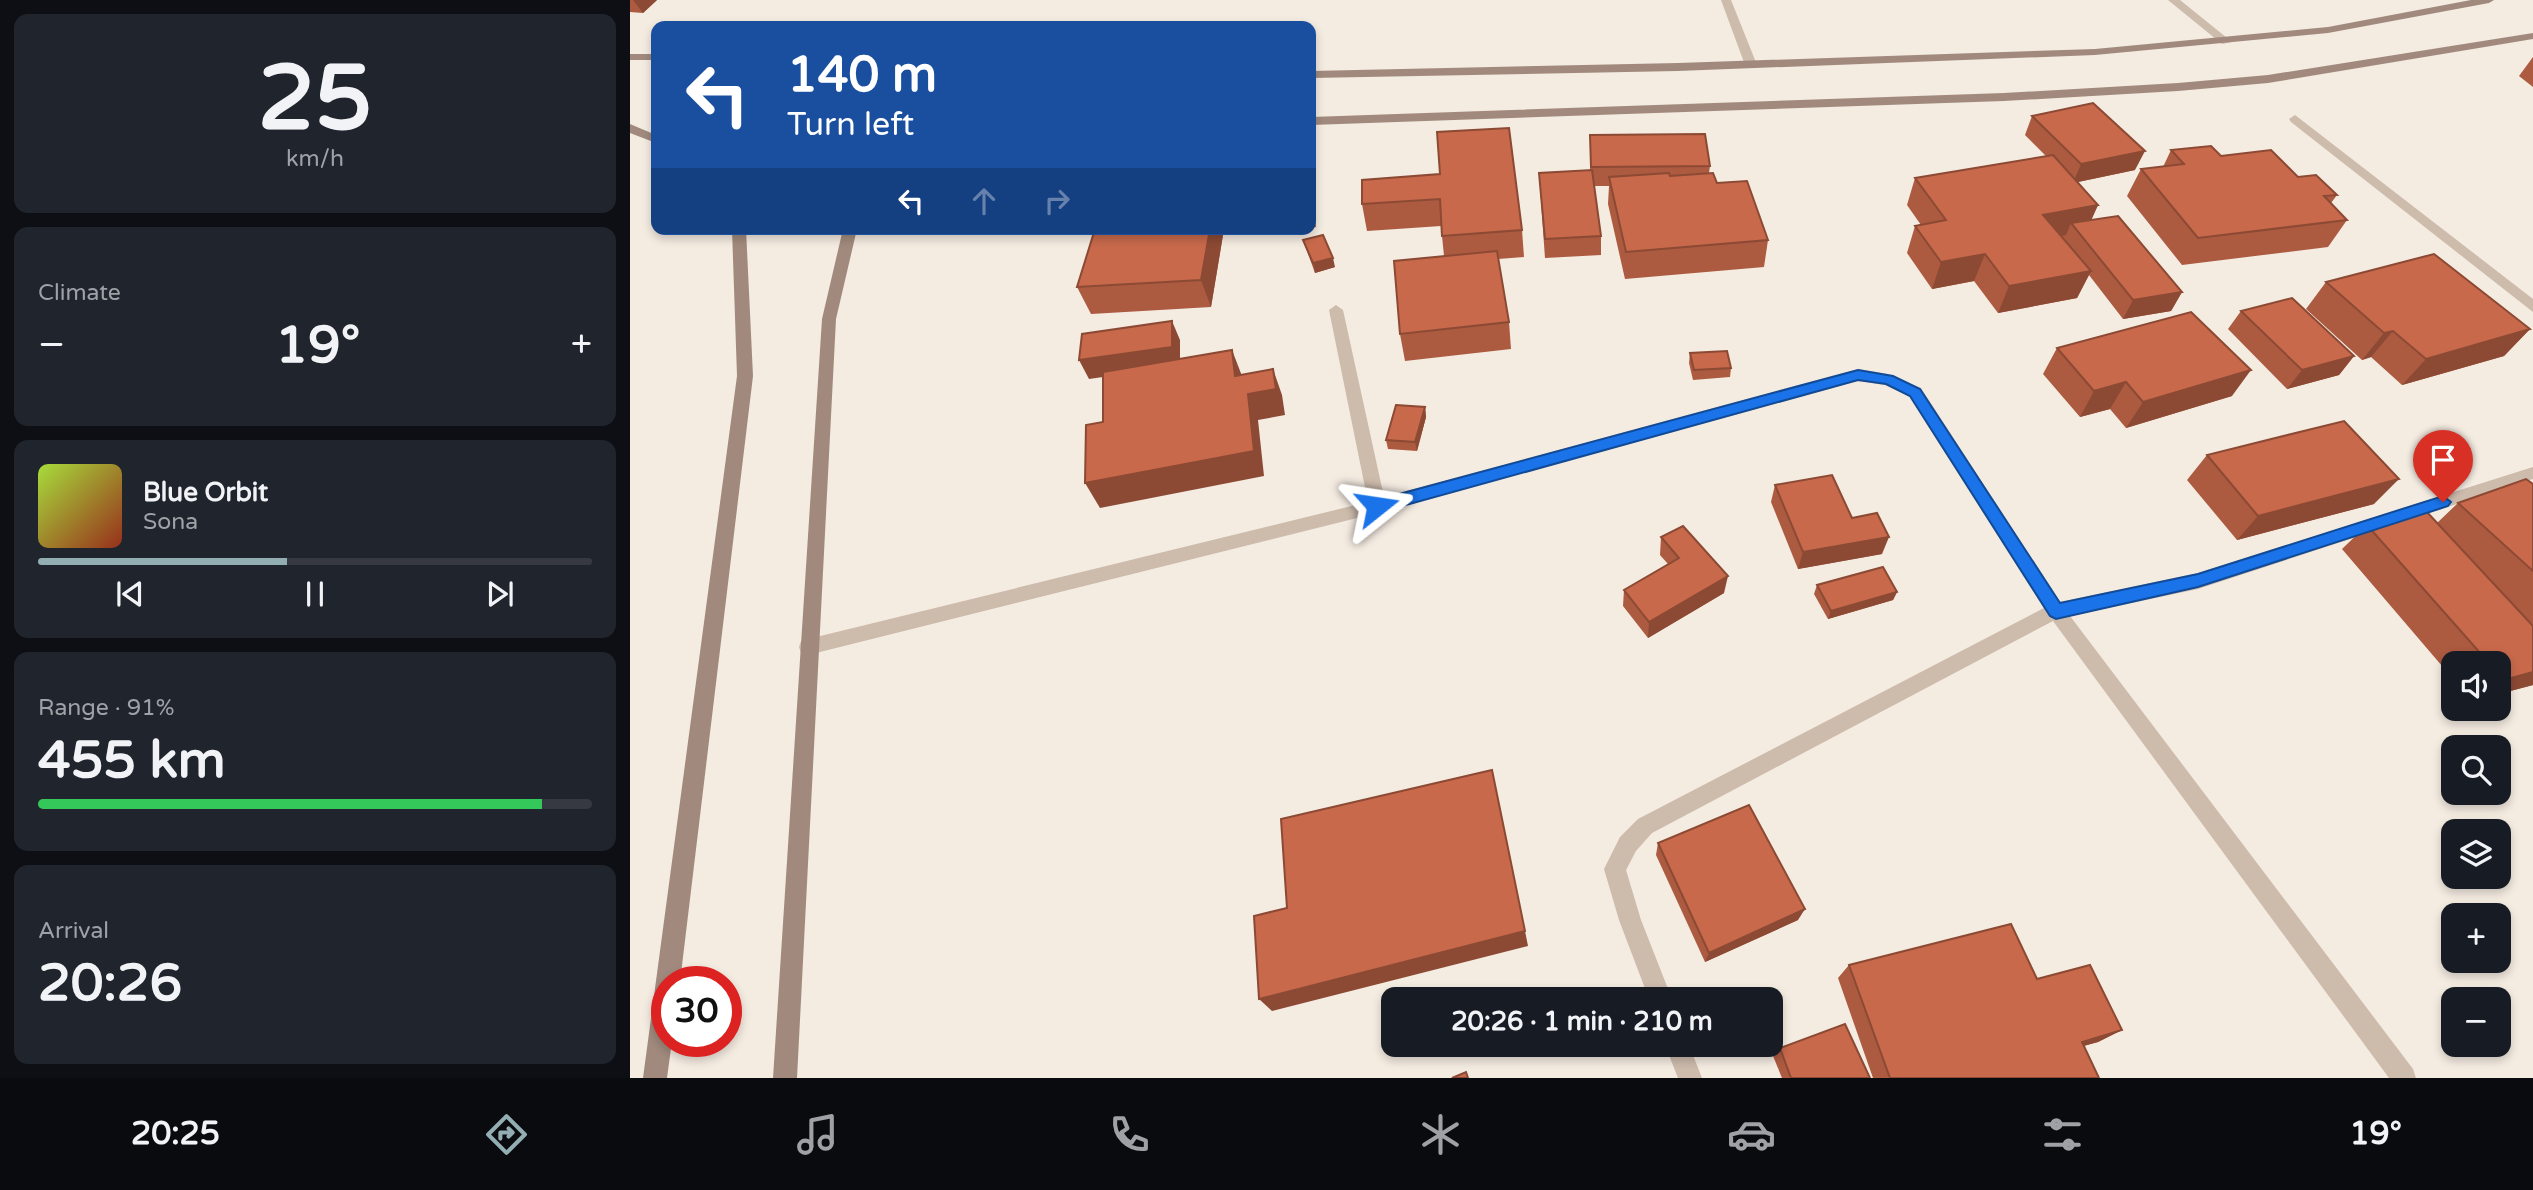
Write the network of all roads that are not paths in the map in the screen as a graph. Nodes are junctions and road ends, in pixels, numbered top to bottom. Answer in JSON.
{"nodes":[{"id":1,"x":1726,"y":0,"type":"edge"},
{"id":2,"x":2173,"y":0,"type":"edge"},
{"id":3,"x":2489,"y":0,"type":"edge"},
{"id":4,"x":2533,"y":36,"type":"edge"},
{"id":5,"x":2226,"y":42,"type":"junction"},
{"id":6,"x":630,"y":57,"type":"edge"},
{"id":7,"x":651,"y":57,"type":"edge"},
{"id":8,"x":1751,"y":65,"type":"junction"},
{"id":9,"x":1316,"y":75,"type":"edge"},
{"id":10,"x":2295,"y":120,"type":"dead end"},
{"id":11,"x":1316,"y":121,"type":"edge"},
{"id":12,"x":630,"y":128,"type":"edge"},
{"id":13,"x":651,"y":137,"type":"edge"},
{"id":14,"x":739,"y":235,"type":"edge"},
{"id":15,"x":849,"y":235,"type":"edge"},
{"id":16,"x":2533,"y":307,"type":"edge"},
{"id":17,"x":1336,"y":310,"type":"dead end"},
{"id":18,"x":2533,"y":473,"type":"edge"},
{"id":19,"x":1377,"y":506,"type":"junction"},
{"id":20,"x":2056,"y":611,"type":"junction"},
{"id":21,"x":807,"y":647,"type":"junction"},
{"id":22,"x":670,"y":966,"type":"edge"},
{"id":23,"x":1655,"y":987,"type":"edge"},
{"id":24,"x":658,"y":1057,"type":"edge"},
{"id":25,"x":1682,"y":1057,"type":"edge"},
{"id":26,"x":655,"y":1078,"type":"edge"},
{"id":27,"x":785,"y":1078,"type":"edge"},
{"id":28,"x":1690,"y":1078,"type":"edge"},
{"id":29,"x":2404,"y":1078,"type":"edge"}],
"edges":[{"from":1,"to":8,"type":"street"},
{"from":2,"to":5,"type":"street"},
{"from":3,"to":5,"type":"street"},
{"from":4,"to":11,"type":"street"},
{"from":5,"to":8,"type":"street"},
{"from":6,"to":7,"type":"street"},
{"from":8,"to":9,"type":"street"},
{"from":10,"to":16,"type":"street"},
{"from":12,"to":13,"type":"street"},
{"from":14,"to":22,"type":"street"},
{"from":15,"to":21,"type":"street"},
{"from":17,"to":19,"type":"street"},
{"from":18,"to":20,"type":"street"},
{"from":19,"to":20,"type":"street"},
{"from":19,"to":21,"type":"street"},
{"from":20,"to":23,"type":"street"},
{"from":20,"to":29,"type":"street"},
{"from":21,"to":27,"type":"street"},
{"from":24,"to":26,"type":"street"},
{"from":25,"to":28,"type":"street"}]}
